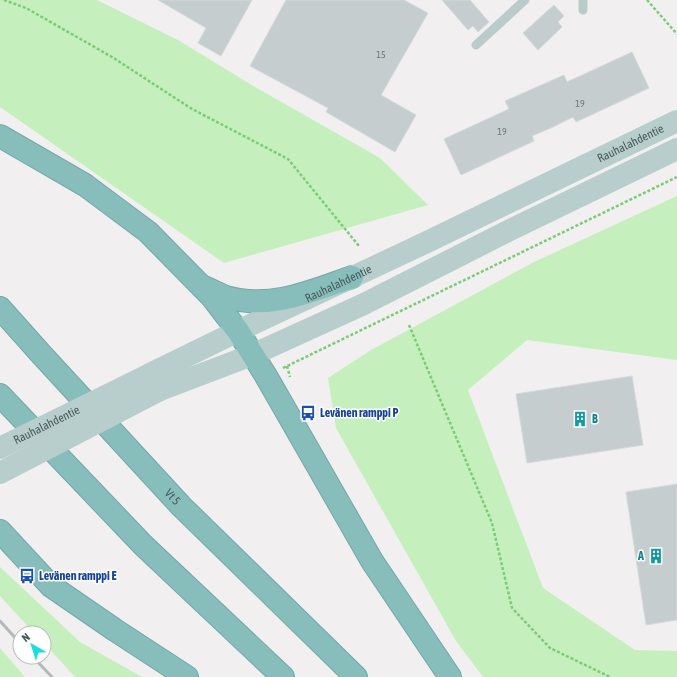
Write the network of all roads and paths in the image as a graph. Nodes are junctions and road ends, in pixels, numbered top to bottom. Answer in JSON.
{"nodes":[{"id":1,"x":4,"y":0,"type":"edge"},
{"id":2,"x":525,"y":0,"type":"edge"},
{"id":3,"x":583,"y":0,"type":"edge"},
{"id":4,"x":647,"y":0,"type":"edge"},
{"id":5,"x":583,"y":10,"type":"dead end"},
{"id":6,"x":677,"y":34,"type":"edge"},
{"id":7,"x":476,"y":45,"type":"dead end"},
{"id":8,"x":677,"y":121,"type":"edge"},
{"id":9,"x":0,"y":136,"type":"edge"},
{"id":10,"x":677,"y":149,"type":"edge"},
{"id":11,"x":359,"y":246,"type":"dead end"},
{"id":12,"x":352,"y":277,"type":"junction"},
{"id":13,"x":202,"y":287,"type":"junction"},
{"id":14,"x":0,"y":308,"type":"edge"},
{"id":15,"x":409,"y":325,"type":"dead end"},
{"id":16,"x":238,"y":331,"type":"junction"},
{"id":17,"x":252,"y":355,"type":"junction"},
{"id":18,"x":155,"y":382,"type":"junction"},
{"id":19,"x":0,"y":395,"type":"edge"},
{"id":20,"x":0,"y":448,"type":"edge"},
{"id":21,"x":0,"y":473,"type":"edge"},
{"id":22,"x":0,"y":532,"type":"edge"},
{"id":23,"x":187,"y":677,"type":"edge"},
{"id":24,"x":283,"y":677,"type":"edge"},
{"id":25,"x":356,"y":677,"type":"edge"},
{"id":26,"x":450,"y":677,"type":"edge"},
{"id":27,"x":610,"y":677,"type":"edge"}],
"edges":[{"from":1,"to":11,"type":"path"},
{"from":2,"to":7,"type":"lane"},
{"from":3,"to":5,"type":"lane"},
{"from":4,"to":6,"type":"path"},
{"from":8,"to":12,"type":"main road","name":"Rauhalahdentie"},
{"from":9,"to":13,"type":"highway"},
{"from":10,"to":17,"type":"main road","name":"Rauhalahdentie"},
{"from":12,"to":13,"type":"highway"},
{"from":12,"to":16,"type":"main road","name":"Rauhalahdentie"},
{"from":13,"to":16,"type":"highway"},
{"from":14,"to":25,"type":"highway","name":"Vt 5"},
{"from":15,"to":27,"type":"path"},
{"from":16,"to":17,"type":"highway"},
{"from":16,"to":18,"type":"main road","name":"Rauhalahdentie"},
{"from":17,"to":18,"type":"main road","name":"Rauhalahdentie"},
{"from":17,"to":26,"type":"highway"},
{"from":18,"to":20,"type":"main road","name":"Rauhalahdentie","bridge":true},
{"from":18,"to":21,"type":"main road","name":"Rauhalahdentie","bridge":true},
{"from":19,"to":24,"type":"highway"},
{"from":22,"to":23,"type":"highway"}]}
